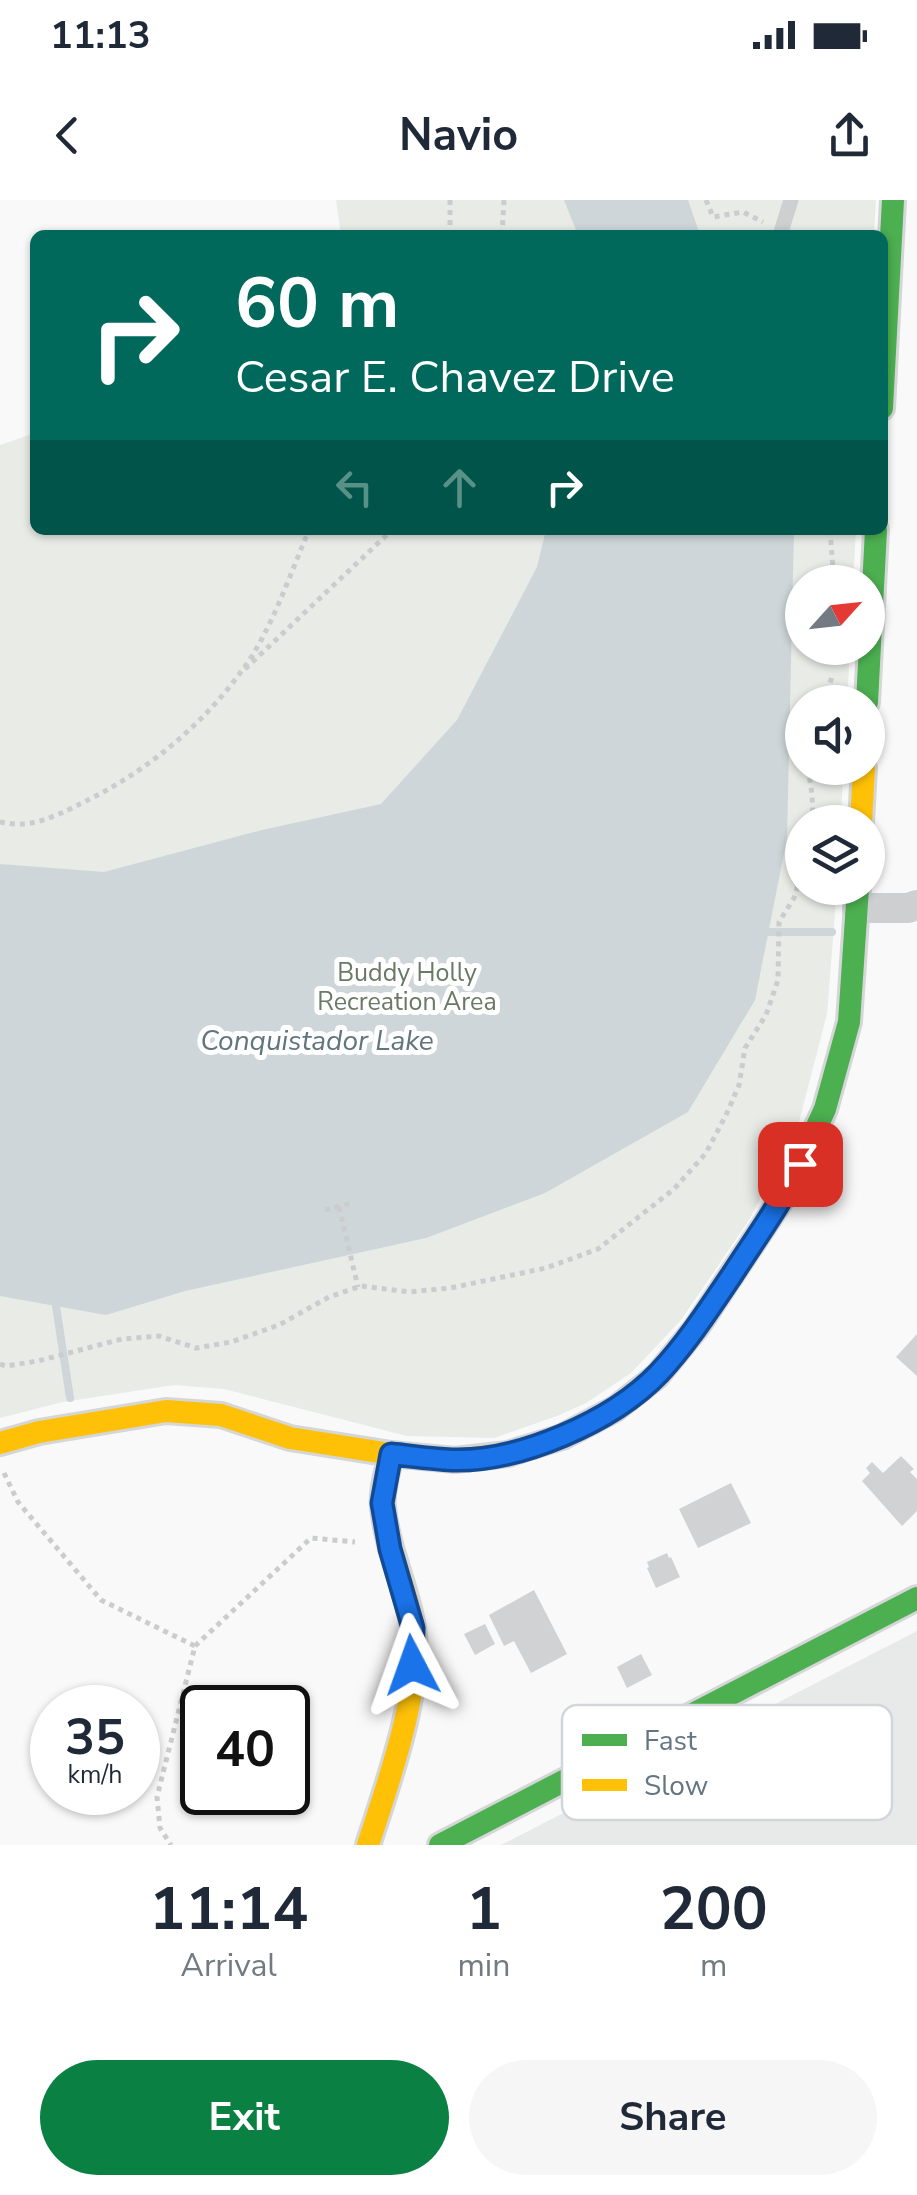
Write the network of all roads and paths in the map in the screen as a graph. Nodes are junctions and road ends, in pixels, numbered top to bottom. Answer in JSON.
{"nodes":[{"id":1,"x":450,"y":200,"type":"edge"},
{"id":2,"x":504,"y":200,"type":"edge"},
{"id":3,"x":706,"y":200,"type":"edge"},
{"id":4,"x":791,"y":200,"type":"edge"},
{"id":5,"x":893,"y":200,"type":"edge"},
{"id":6,"x":450,"y":230,"type":"edge"},
{"id":7,"x":502,"y":230,"type":"edge"},
{"id":8,"x":777,"y":230,"type":"edge"},
{"id":9,"x":782,"y":230,"type":"edge"},
{"id":10,"x":888,"y":295,"type":"edge"},
{"id":11,"x":306,"y":535,"type":"edge"},
{"id":12,"x":387,"y":535,"type":"edge"},
{"id":13,"x":830,"y":535,"type":"edge"},
{"id":14,"x":876,"y":535,"type":"edge"},
{"id":15,"x":833,"y":565,"type":"edge"},
{"id":16,"x":834,"y":665,"type":"dead end"},
{"id":17,"x":235,"y":678,"type":"junction"},
{"id":18,"x":829,"y":685,"type":"edge"},
{"id":19,"x":868,"y":685,"type":"edge"},
{"id":20,"x":0,"y":822,"type":"edge"},
{"id":21,"x":885,"y":903,"type":"edge"},
{"id":22,"x":790,"y":905,"type":"edge"},
{"id":23,"x":857,"y":905,"type":"edge"},
{"id":24,"x":917,"y":905,"type":"edge"},
{"id":25,"x":353,"y":1204,"type":"dead end"},
{"id":26,"x":339,"y":1207,"type":"junction"},
{"id":27,"x":325,"y":1210,"type":"dead end"},
{"id":28,"x":358,"y":1287,"type":"junction"},
{"id":29,"x":0,"y":1364,"type":"edge"},
{"id":30,"x":0,"y":1443,"type":"edge"},
{"id":31,"x":391,"y":1454,"type":"junction"},
{"id":32,"x":0,"y":1466,"type":"edge"},
{"id":33,"x":389,"y":1544,"type":"junction"},
{"id":34,"x":917,"y":1598,"type":"edge"},
{"id":35,"x":195,"y":1646,"type":"junction"},
{"id":36,"x":710,"y":1705,"type":"edge"},
{"id":37,"x":562,"y":1782,"type":"edge"},
{"id":38,"x":170,"y":1845,"type":"edge"},
{"id":39,"x":368,"y":1845,"type":"edge"},
{"id":40,"x":440,"y":1845,"type":"edge"}],
"edges":[{"from":1,"to":6,"type":"path"},
{"from":2,"to":7,"type":"path"},
{"from":3,"to":8,"type":"path"},
{"from":4,"to":9,"type":"lane"},
{"from":5,"to":10,"type":"street"},
{"from":11,"to":17,"type":"path"},
{"from":12,"to":17,"type":"path"},
{"from":13,"to":15,"type":"path"},
{"from":14,"to":19,"type":"street"},
{"from":16,"to":18,"type":"path"},
{"from":17,"to":20,"type":"path"},
{"from":21,"to":24,"type":"street"},
{"from":22,"to":28,"type":"path"},
{"from":23,"to":31,"type":"street"},
{"from":25,"to":26,"type":"path"},
{"from":26,"to":27,"type":"path"},
{"from":26,"to":28,"type":"path"},
{"from":28,"to":29,"type":"path"},
{"from":30,"to":31,"type":"street"},
{"from":31,"to":33,"type":"street"},
{"from":32,"to":35,"type":"path"},
{"from":33,"to":35,"type":"path"},
{"from":33,"to":39,"type":"street"},
{"from":34,"to":36,"type":"street"},
{"from":35,"to":38,"type":"path"},
{"from":37,"to":40,"type":"street"}]}
